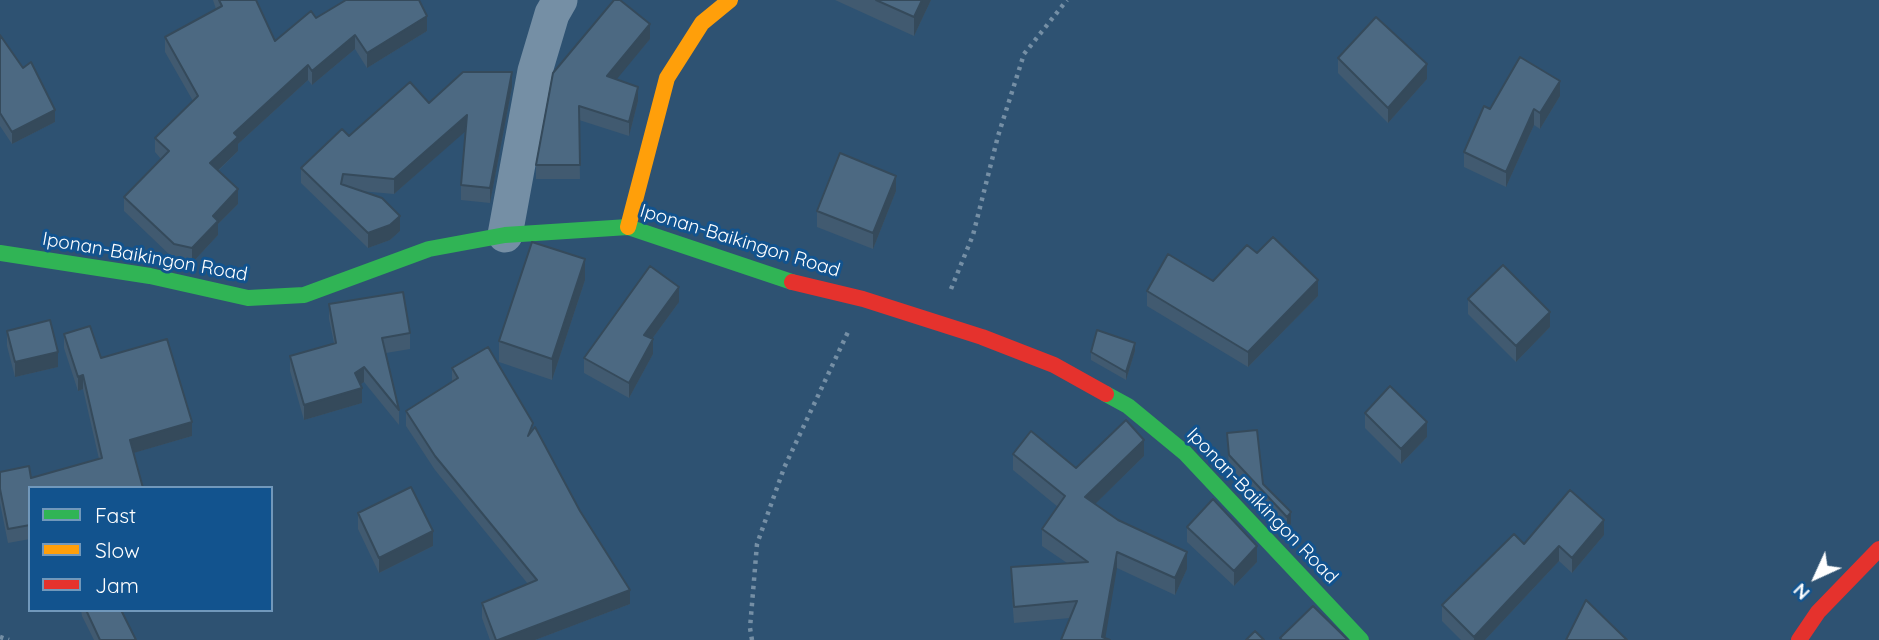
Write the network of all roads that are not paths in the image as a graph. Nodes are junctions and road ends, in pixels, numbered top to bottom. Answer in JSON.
{"nodes":[{"id":1,"x":560,"y":0,"type":"edge"},
{"id":2,"x":730,"y":0,"type":"edge"},
{"id":3,"x":628,"y":227,"type":"junction"},
{"id":4,"x":505,"y":235,"type":"junction"},
{"id":5,"x":0,"y":253,"type":"edge"},
{"id":6,"x":1879,"y":549,"type":"edge"},
{"id":7,"x":1361,"y":640,"type":"edge"},
{"id":8,"x":1799,"y":640,"type":"edge"}],
"edges":[{"from":1,"to":4,"type":"street"},
{"from":2,"to":3,"type":"street"},
{"from":3,"to":4,"type":"street","name":"Iponan-Baikingon Road"},
{"from":3,"to":7,"type":"street","name":"Iponan-Baikingon Road"},
{"from":4,"to":5,"type":"street","name":"Iponan-Baikingon Road"},
{"from":6,"to":8,"type":"street"}]}
